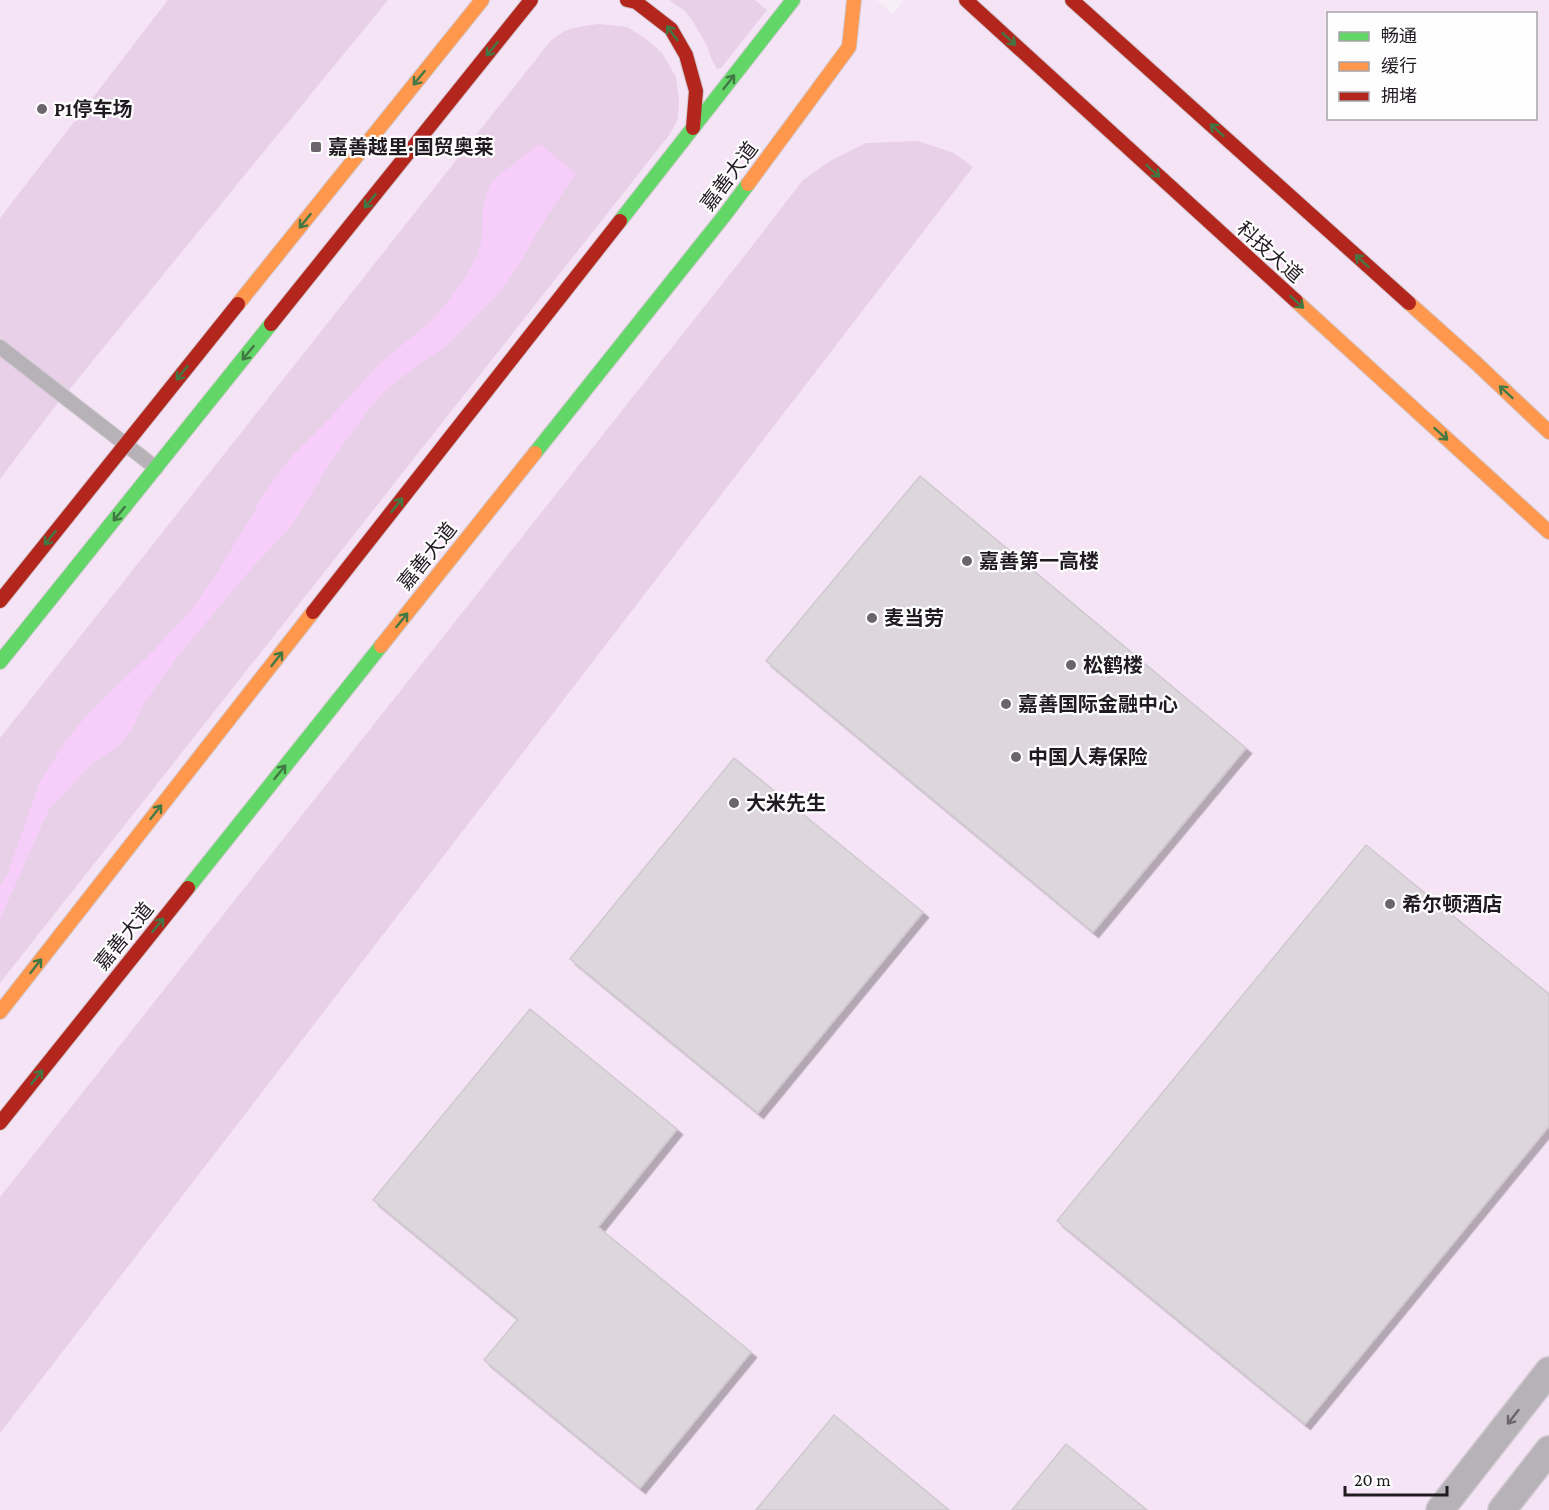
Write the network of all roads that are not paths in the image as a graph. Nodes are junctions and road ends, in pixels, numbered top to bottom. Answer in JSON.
{"nodes":[{"id":1,"x":483,"y":0,"type":"edge"},
{"id":2,"x":543,"y":0,"type":"edge"},
{"id":3,"x":627,"y":0,"type":"edge"},
{"id":4,"x":793,"y":0,"type":"edge"},
{"id":5,"x":854,"y":0,"type":"edge"},
{"id":6,"x":966,"y":0,"type":"edge"},
{"id":7,"x":1072,"y":0,"type":"edge"},
{"id":8,"x":530,"y":2,"type":"edge"},
{"id":9,"x":693,"y":128,"type":"junction"},
{"id":10,"x":0,"y":347,"type":"edge"},
{"id":11,"x":1549,"y":432,"type":"edge"},
{"id":12,"x":126,"y":444,"type":"junction"},
{"id":13,"x":156,"y":468,"type":"junction"},
{"id":14,"x":1549,"y":532,"type":"edge"},
{"id":15,"x":0,"y":601,"type":"edge"},
{"id":16,"x":0,"y":662,"type":"edge"},
{"id":17,"x":0,"y":1012,"type":"edge"},
{"id":18,"x":0,"y":1123,"type":"edge"},
{"id":19,"x":1549,"y":1371,"type":"edge"},
{"id":20,"x":1549,"y":1450,"type":"edge"},
{"id":21,"x":1440,"y":1510,"type":"edge"},
{"id":22,"x":1502,"y":1510,"type":"edge"}],
"edges":[{"from":1,"to":12,"type":"main road","one_way":true},
{"from":2,"to":8,"type":"main road"},
{"from":9,"to":3,"type":"main road","one_way":true},
{"from":9,"to":4,"type":"main road","one_way":true},
{"from":18,"to":5,"type":"main road","name":"嘉善大道","one_way":true},
{"from":6,"to":14,"type":"main road","name":"科技大道","one_way":true},
{"from":11,"to":7,"type":"main road","one_way":true},
{"from":8,"to":13,"type":"main road","one_way":true},
{"from":17,"to":9,"type":"main road","one_way":true},
{"from":10,"to":12,"type":"lane"},
{"from":12,"to":13,"type":"lane"},
{"from":12,"to":15,"type":"main road","one_way":true},
{"from":13,"to":16,"type":"main road","one_way":true},
{"from":19,"to":21,"type":"street","one_way":true},
{"from":20,"to":22,"type":"street"}]}
